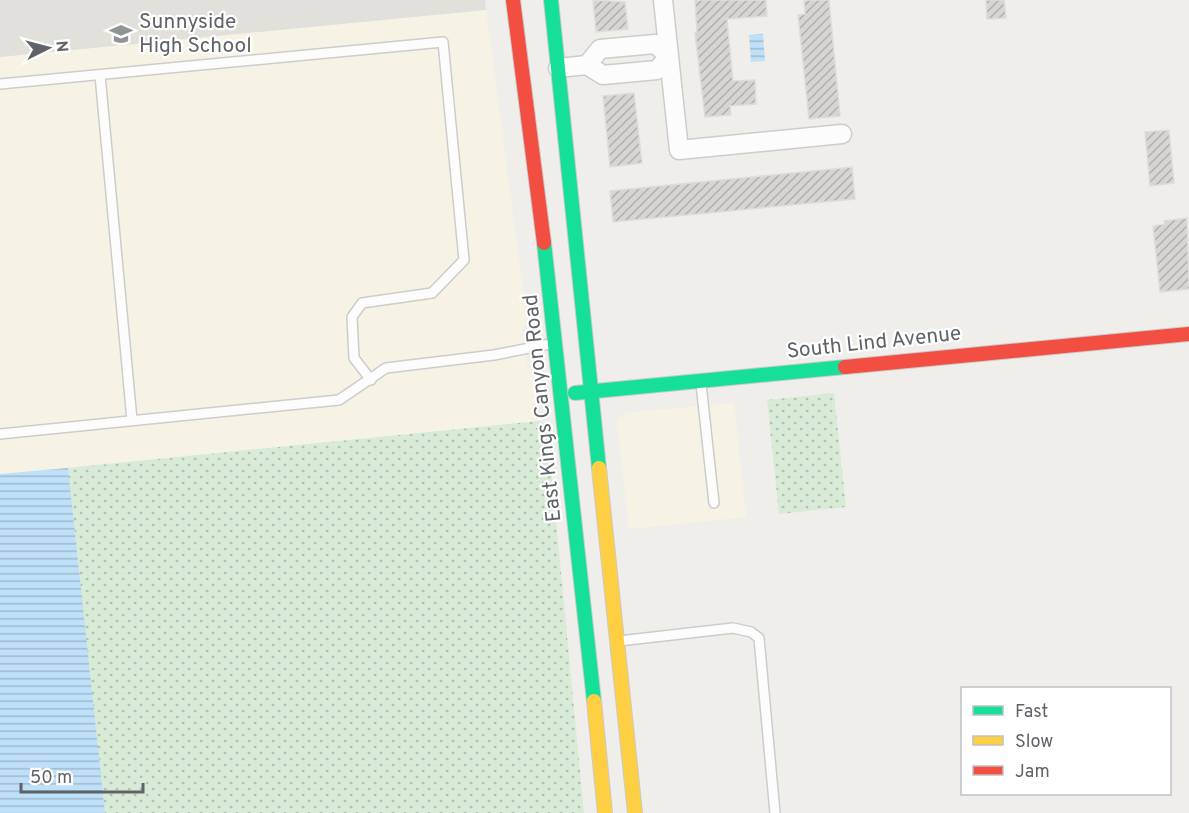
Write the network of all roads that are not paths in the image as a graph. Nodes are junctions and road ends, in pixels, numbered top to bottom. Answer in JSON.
{"nodes":[{"id":1,"x":513,"y":0,"type":"edge"},
{"id":2,"x":551,"y":0,"type":"edge"},
{"id":3,"x":663,"y":0,"type":"edge"},
{"id":4,"x":669,"y":56,"type":"junction"},
{"id":5,"x":587,"y":65,"type":"junction"},
{"id":6,"x":558,"y":68,"type":"junction"},
{"id":7,"x":100,"y":75,"type":"junction"},
{"id":8,"x":0,"y":84,"type":"edge"},
{"id":9,"x":842,"y":134,"type":"dead end"},
{"id":10,"x":1189,"y":334,"type":"edge"},
{"id":11,"x":557,"y":342,"type":"junction"},
{"id":12,"x":370,"y":380,"type":"junction"},
{"id":13,"x":700,"y":381,"type":"junction"},
{"id":14,"x":592,"y":391,"type":"junction"},
{"id":15,"x":563,"y":394,"type":"junction"},
{"id":16,"x":132,"y":420,"type":"junction"},
{"id":17,"x":0,"y":434,"type":"edge"},
{"id":18,"x":714,"y":503,"type":"dead end"},
{"id":19,"x":618,"y":642,"type":"junction"},
{"id":20,"x":605,"y":813,"type":"edge"},
{"id":21,"x":635,"y":813,"type":"edge"},
{"id":22,"x":775,"y":813,"type":"edge"}],
"edges":[{"from":1,"to":11,"type":"main road","name":"East Kings Canyon Road"},
{"from":2,"to":6,"type":"main road"},
{"from":3,"to":4,"type":"street"},
{"from":4,"to":5,"type":"street"},
{"from":4,"to":5,"type":"street"},
{"from":4,"to":9,"type":"street"},
{"from":5,"to":6,"type":"street"},
{"from":6,"to":14,"type":"main road"},
{"from":7,"to":8,"type":"lane"},
{"from":7,"to":12,"type":"lane"},
{"from":7,"to":16,"type":"lane"},
{"from":10,"to":13,"type":"main road","name":"South Lind Avenue"},
{"from":11,"to":12,"type":"lane"},
{"from":11,"to":15,"type":"main road","name":"East Kings Canyon Road"},
{"from":12,"to":16,"type":"lane"},
{"from":13,"to":14,"type":"main road","name":"South Lind Avenue"},
{"from":13,"to":18,"type":"lane"},
{"from":14,"to":15,"type":"main road","name":"South Lind Avenue"},
{"from":14,"to":19,"type":"main road"},
{"from":15,"to":20,"type":"main road","name":"East Kings Canyon Road"},
{"from":16,"to":17,"type":"lane"},
{"from":19,"to":21,"type":"main road"},
{"from":19,"to":22,"type":"lane"}]}
